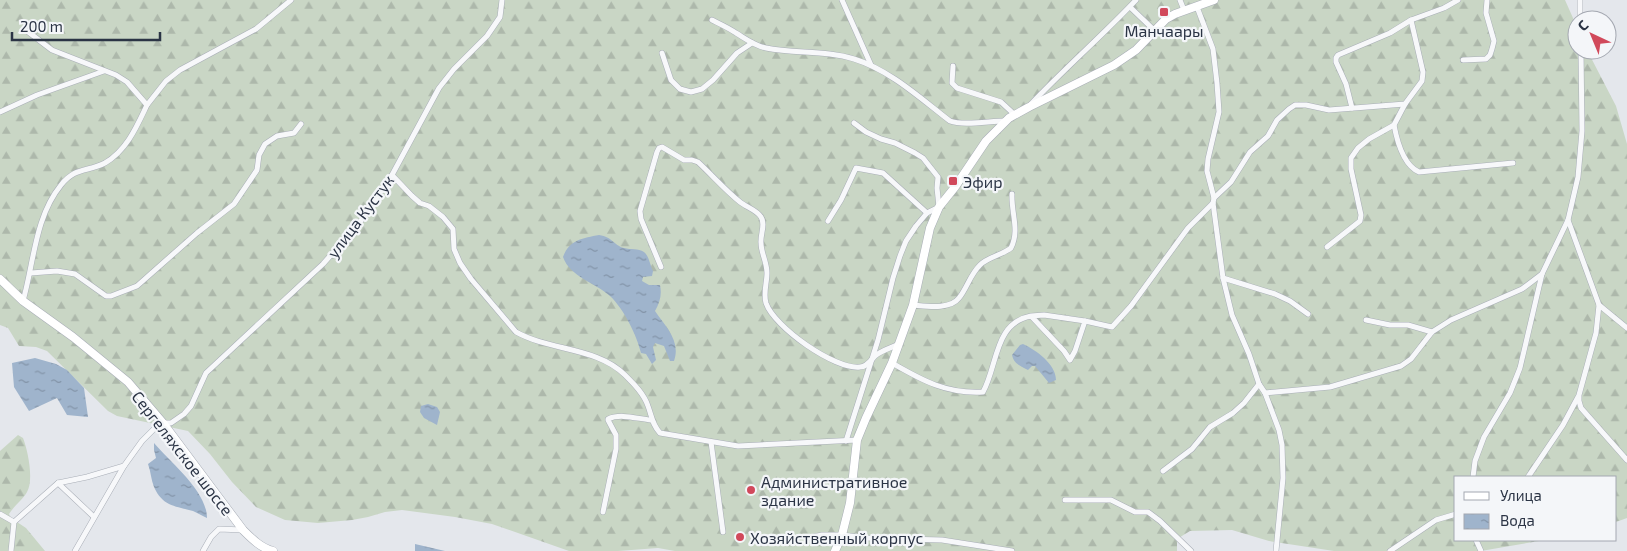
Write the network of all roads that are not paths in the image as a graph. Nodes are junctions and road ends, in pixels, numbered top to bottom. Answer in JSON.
{"nodes":[{"id":1,"x":291,"y":0,"type":"edge"},
{"id":2,"x":502,"y":0,"type":"edge"},
{"id":3,"x":842,"y":0,"type":"edge"},
{"id":4,"x":1136,"y":0,"type":"edge"},
{"id":5,"x":1180,"y":0,"type":"edge"},
{"id":6,"x":1214,"y":0,"type":"edge"},
{"id":7,"x":1458,"y":0,"type":"edge"},
{"id":8,"x":1487,"y":0,"type":"edge"},
{"id":9,"x":1130,"y":7,"type":"junction"},
{"id":10,"x":1196,"y":7,"type":"junction"},
{"id":11,"x":1184,"y":10,"type":"junction"},
{"id":12,"x":712,"y":20,"type":"dead end"},
{"id":13,"x":1412,"y":20,"type":"junction"},
{"id":14,"x":1154,"y":30,"type":"junction"},
{"id":15,"x":27,"y":31,"type":"dead end"},
{"id":16,"x":752,"y":43,"type":"junction"},
{"id":17,"x":662,"y":53,"type":"dead end"},
{"id":18,"x":1463,"y":60,"type":"dead end"},
{"id":19,"x":1581,"y":60,"type":"edge"},
{"id":20,"x":871,"y":65,"type":"junction"},
{"id":21,"x":953,"y":66,"type":"dead end"},
{"id":22,"x":104,"y":71,"type":"junction"},
{"id":23,"x":1405,"y":104,"type":"junction"},
{"id":24,"x":147,"y":105,"type":"junction"},
{"id":25,"x":1029,"y":106,"type":"junction"},
{"id":26,"x":1352,"y":108,"type":"junction"},
{"id":27,"x":0,"y":112,"type":"edge"},
{"id":28,"x":1015,"y":115,"type":"junction"},
{"id":29,"x":1005,"y":121,"type":"junction"},
{"id":30,"x":854,"y":123,"type":"dead end"},
{"id":31,"x":301,"y":124,"type":"dead end"},
{"id":32,"x":1394,"y":125,"type":"junction"},
{"id":33,"x":1513,"y":164,"type":"dead end"},
{"id":34,"x":392,"y":175,"type":"junction"},
{"id":35,"x":1012,"y":194,"type":"dead end"},
{"id":36,"x":1213,"y":200,"type":"junction"},
{"id":37,"x":940,"y":207,"type":"junction"},
{"id":38,"x":927,"y":213,"type":"junction"},
{"id":39,"x":1568,"y":220,"type":"junction"},
{"id":40,"x":828,"y":221,"type":"dead end"},
{"id":41,"x":1327,"y":247,"type":"dead end"},
{"id":42,"x":661,"y":267,"type":"dead end"},
{"id":43,"x":31,"y":273,"type":"junction"},
{"id":44,"x":1542,"y":274,"type":"junction"},
{"id":45,"x":0,"y":278,"type":"edge"},
{"id":46,"x":1222,"y":278,"type":"junction"},
{"id":47,"x":23,"y":301,"type":"junction"},
{"id":48,"x":1599,"y":305,"type":"junction"},
{"id":49,"x":913,"y":306,"type":"junction"},
{"id":50,"x":1308,"y":314,"type":"dead end"},
{"id":51,"x":1032,"y":316,"type":"junction"},
{"id":52,"x":1366,"y":320,"type":"dead end"},
{"id":53,"x":1085,"y":321,"type":"junction"},
{"id":54,"x":1627,"y":328,"type":"edge"},
{"id":55,"x":1432,"y":332,"type":"junction"},
{"id":56,"x":899,"y":344,"type":"junction"},
{"id":57,"x":871,"y":361,"type":"junction"},
{"id":58,"x":892,"y":364,"type":"junction"},
{"id":59,"x":1259,"y":384,"type":"junction"},
{"id":60,"x":1265,"y":393,"type":"junction"},
{"id":61,"x":1579,"y":395,"type":"junction"},
{"id":62,"x":651,"y":420,"type":"junction"},
{"id":63,"x":163,"y":423,"type":"junction"},
{"id":64,"x":857,"y":440,"type":"junction"},
{"id":65,"x":846,"y":441,"type":"junction"},
{"id":66,"x":711,"y":442,"type":"junction"},
{"id":67,"x":1627,"y":460,"type":"edge"},
{"id":68,"x":124,"y":466,"type":"junction"},
{"id":69,"x":1163,"y":470,"type":"dead end"},
{"id":70,"x":1472,"y":476,"type":"edge"},
{"id":71,"x":1529,"y":476,"type":"edge"},
{"id":72,"x":58,"y":483,"type":"junction"},
{"id":73,"x":1065,"y":500,"type":"dead end"},
{"id":74,"x":603,"y":512,"type":"dead end"},
{"id":75,"x":0,"y":514,"type":"edge"},
{"id":76,"x":1454,"y":515,"type":"edge"},
{"id":77,"x":94,"y":517,"type":"junction"},
{"id":78,"x":14,"y":522,"type":"junction"},
{"id":79,"x":243,"y":530,"type":"junction"},
{"id":80,"x":723,"y":532,"type":"dead end"},
{"id":81,"x":842,"y":535,"type":"junction"},
{"id":82,"x":808,"y":538,"type":"dead end"},
{"id":83,"x":11,"y":551,"type":"edge"},
{"id":84,"x":75,"y":551,"type":"edge"},
{"id":85,"x":203,"y":551,"type":"edge"},
{"id":86,"x":273,"y":551,"type":"edge"},
{"id":87,"x":835,"y":551,"type":"edge"},
{"id":88,"x":1012,"y":551,"type":"edge"},
{"id":89,"x":1192,"y":551,"type":"edge"},
{"id":90,"x":1276,"y":551,"type":"edge"},
{"id":91,"x":1390,"y":551,"type":"edge"}],
"edges":[{"from":1,"to":24,"type":"street"},
{"from":2,"to":34,"type":"street","name":"улица Кустук"},
{"from":3,"to":20,"type":"street"},
{"from":4,"to":9,"type":"street"},
{"from":5,"to":11,"type":"street"},
{"from":6,"to":10,"type":"main road"},
{"from":7,"to":13,"type":"street"},
{"from":8,"to":18,"type":"street"},
{"from":9,"to":14,"type":"street"},
{"from":9,"to":25,"type":"street"},
{"from":10,"to":11,"type":"main road"},
{"from":10,"to":36,"type":"street"},
{"from":11,"to":14,"type":"main road"},
{"from":12,"to":16,"type":"street"},
{"from":13,"to":23,"type":"street"},
{"from":13,"to":26,"type":"street"},
{"from":14,"to":25,"type":"main road"},
{"from":15,"to":22,"type":"street"},
{"from":16,"to":17,"type":"street"},
{"from":16,"to":20,"type":"street"},
{"from":19,"to":39,"type":"street"},
{"from":20,"to":29,"type":"street"},
{"from":21,"to":28,"type":"street"},
{"from":22,"to":24,"type":"street"},
{"from":22,"to":27,"type":"street"},
{"from":23,"to":26,"type":"street"},
{"from":23,"to":32,"type":"street"},
{"from":24,"to":43,"type":"street"},
{"from":25,"to":28,"type":"main road"},
{"from":26,"to":36,"type":"street"},
{"from":28,"to":29,"type":"main road"},
{"from":29,"to":37,"type":"main road"},
{"from":30,"to":37,"type":"street"},
{"from":31,"to":43,"type":"street"},
{"from":32,"to":33,"type":"street"},
{"from":32,"to":41,"type":"street"},
{"from":34,"to":62,"type":"street"},
{"from":34,"to":63,"type":"street","name":"улица Кустук"},
{"from":35,"to":49,"type":"street"},
{"from":36,"to":46,"type":"street"},
{"from":36,"to":53,"type":"street"},
{"from":37,"to":38,"type":"street"},
{"from":37,"to":49,"type":"main road"},
{"from":38,"to":40,"type":"street"},
{"from":38,"to":57,"type":"street"},
{"from":39,"to":44,"type":"street"},
{"from":39,"to":48,"type":"street"},
{"from":42,"to":57,"type":"street"},
{"from":43,"to":47,"type":"street"},
{"from":44,"to":55,"type":"street"},
{"from":44,"to":70,"type":"street"},
{"from":45,"to":47,"type":"main road","name":"Сергеляхское шоссе"},
{"from":46,"to":50,"type":"street"},
{"from":46,"to":59,"type":"street"},
{"from":47,"to":63,"type":"main road","name":"Сергеляхское шоссе"},
{"from":48,"to":54,"type":"street"},
{"from":48,"to":61,"type":"street"},
{"from":49,"to":56,"type":"main road"},
{"from":51,"to":53,"type":"street"},
{"from":51,"to":53,"type":"street"},
{"from":51,"to":58,"type":"street"},
{"from":52,"to":55,"type":"street"},
{"from":55,"to":60,"type":"street"},
{"from":56,"to":57,"type":"street"},
{"from":56,"to":58,"type":"main road"},
{"from":57,"to":65,"type":"street"},
{"from":58,"to":64,"type":"main road"},
{"from":59,"to":60,"type":"street"},
{"from":59,"to":69,"type":"street"},
{"from":60,"to":90,"type":"street"},
{"from":61,"to":67,"type":"street"},
{"from":61,"to":71,"type":"street"},
{"from":62,"to":66,"type":"street"},
{"from":62,"to":74,"type":"street"},
{"from":63,"to":68,"type":"street","name":"улица Кустук"},
{"from":63,"to":79,"type":"main road","name":"Сергеляхское шоссе"},
{"from":64,"to":65,"type":"street"},
{"from":64,"to":81,"type":"main road"},
{"from":65,"to":66,"type":"street"},
{"from":66,"to":80,"type":"street"},
{"from":68,"to":72,"type":"street"},
{"from":68,"to":77,"type":"street","name":"улица Кустук"},
{"from":72,"to":77,"type":"street"},
{"from":72,"to":78,"type":"street"},
{"from":73,"to":89,"type":"street"},
{"from":75,"to":78,"type":"street"},
{"from":76,"to":91,"type":"street"},
{"from":77,"to":84,"type":"street","name":"улица Кустук"},
{"from":78,"to":83,"type":"street"},
{"from":79,"to":85,"type":"street"},
{"from":79,"to":86,"type":"main road","name":"Сергеляхское шоссе"},
{"from":81,"to":82,"type":"street"},
{"from":81,"to":87,"type":"main road"},
{"from":81,"to":88,"type":"street"}]}
